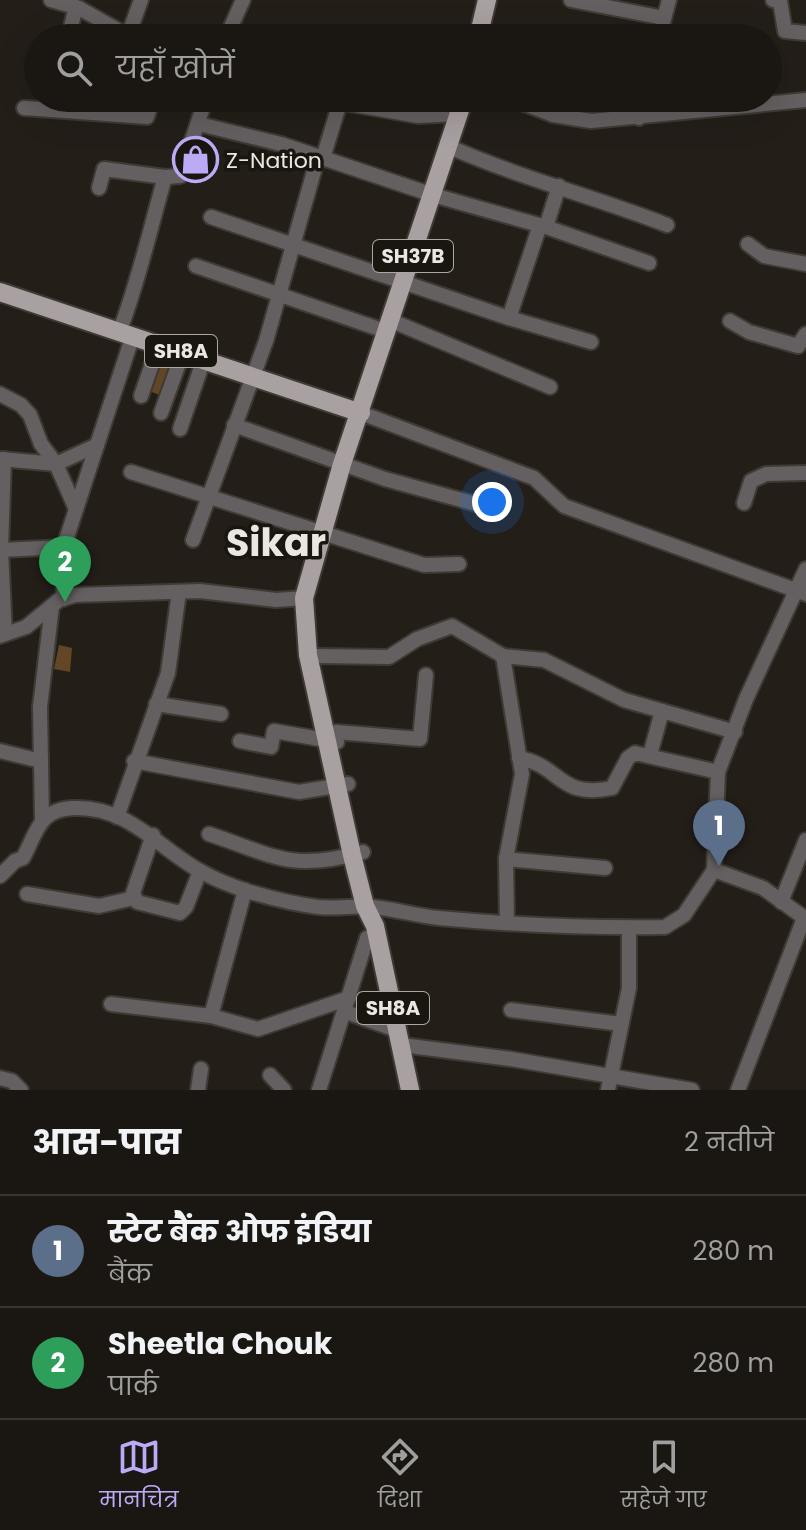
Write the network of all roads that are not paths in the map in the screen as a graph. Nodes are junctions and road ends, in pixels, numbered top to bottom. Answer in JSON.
{"nodes":[{"id":1,"x":52,"y":0,"type":"edge"},
{"id":2,"x":141,"y":0,"type":"edge"},
{"id":3,"x":243,"y":0,"type":"edge"},
{"id":4,"x":487,"y":0,"type":"edge"},
{"id":5,"x":571,"y":0,"type":"edge"},
{"id":6,"x":669,"y":0,"type":"edge"},
{"id":7,"x":773,"y":0,"type":"edge"},
{"id":8,"x":596,"y":3,"type":"edge"},
{"id":9,"x":76,"y":7,"type":"junction"},
{"id":10,"x":664,"y":18,"type":"junction"},
{"id":11,"x":72,"y":24,"type":"edge"},
{"id":12,"x":107,"y":24,"type":"edge"},
{"id":13,"x":134,"y":24,"type":"edge"},
{"id":14,"x":232,"y":24,"type":"edge"},
{"id":15,"x":481,"y":24,"type":"edge"},
{"id":16,"x":662,"y":24,"type":"edge"},
{"id":17,"x":806,"y":33,"type":"edge"},
{"id":18,"x":806,"y":100,"type":"edge"},
{"id":19,"x":782,"y":103,"type":"edge"},
{"id":20,"x":112,"y":112,"type":"edge"},
{"id":21,"x":149,"y":112,"type":"edge"},
{"id":22,"x":202,"y":112,"type":"edge"},
{"id":23,"x":337,"y":112,"type":"edge"},
{"id":24,"x":395,"y":112,"type":"edge"},
{"id":25,"x":436,"y":112,"type":"edge"},
{"id":26,"x":460,"y":112,"type":"edge"},
{"id":27,"x":545,"y":112,"type":"edge"},
{"id":28,"x":640,"y":112,"type":"edge"},
{"id":29,"x":695,"y":112,"type":"edge"},
{"id":30,"x":639,"y":118,"type":"junction"},
{"id":31,"x":199,"y":124,"type":"junction"},
{"id":32,"x":450,"y":147,"type":"junction"},
{"id":33,"x":320,"y":158,"type":"junction"},
{"id":34,"x":165,"y":177,"type":"junction"},
{"id":35,"x":559,"y":186,"type":"junction"},
{"id":36,"x":99,"y":188,"type":"dead end"},
{"id":37,"x":433,"y":195,"type":"junction"},
{"id":38,"x":211,"y":217,"type":"dead end"},
{"id":39,"x":667,"y":225,"type":"dead end"},
{"id":40,"x":543,"y":226,"type":"junction"},
{"id":41,"x":748,"y":244,"type":"dead end"},
{"id":42,"x":294,"y":245,"type":"junction"},
{"id":43,"x":649,"y":263,"type":"dead end"},
{"id":44,"x":806,"y":264,"type":"edge"},
{"id":45,"x":196,"y":266,"type":"dead end"},
{"id":46,"x":403,"y":282,"type":"junction"},
{"id":47,"x":0,"y":292,"type":"edge"},
{"id":48,"x":277,"y":294,"type":"junction"},
{"id":49,"x":509,"y":318,"type":"junction"},
{"id":50,"x":730,"y":321,"type":"dead end"},
{"id":51,"x":390,"y":326,"type":"junction"},
{"id":52,"x":127,"y":332,"type":"junction"},
{"id":53,"x":806,"y":334,"type":"edge"},
{"id":54,"x":591,"y":342,"type":"dead end"},
{"id":55,"x":159,"y":344,"type":"junction"},
{"id":56,"x":183,"y":352,"type":"junction"},
{"id":57,"x":204,"y":359,"type":"junction"},
{"id":58,"x":252,"y":376,"type":"junction"},
{"id":59,"x":550,"y":387,"type":"dead end"},
{"id":60,"x":0,"y":394,"type":"edge"},
{"id":61,"x":141,"y":396,"type":"dead end"},
{"id":62,"x":161,"y":413,"type":"dead end"},
{"id":63,"x":361,"y":413,"type":"junction"},
{"id":64,"x":234,"y":425,"type":"junction"},
{"id":65,"x":180,"y":429,"type":"dead end"},
{"id":66,"x":97,"y":445,"type":"junction"},
{"id":67,"x":2,"y":459,"type":"edge"},
{"id":68,"x":56,"y":464,"type":"junction"},
{"id":69,"x":342,"y":464,"type":"junction"},
{"id":70,"x":131,"y":472,"type":"dead end"},
{"id":71,"x":806,"y":473,"type":"edge"},
{"id":72,"x":209,"y":500,"type":"junction"},
{"id":73,"x":744,"y":503,"type":"dead end"},
{"id":74,"x":476,"y":504,"type":"dead end"},
{"id":75,"x":76,"y":509,"type":"junction"},
{"id":76,"x":322,"y":534,"type":"junction"},
{"id":77,"x":193,"y":540,"type":"dead end"},
{"id":78,"x":66,"y":547,"type":"junction"},
{"id":79,"x":1,"y":550,"type":"edge"},
{"id":80,"x":459,"y":564,"type":"dead end"},
{"id":81,"x":806,"y":569,"type":"edge"},
{"id":82,"x":179,"y":592,"type":"junction"},
{"id":83,"x":802,"y":592,"type":"edge"},
{"id":84,"x":304,"y":598,"type":"junction"},
{"id":85,"x":58,"y":602,"type":"junction"},
{"id":86,"x":306,"y":628,"type":"junction"},
{"id":87,"x":3,"y":635,"type":"edge"},
{"id":88,"x":317,"y":656,"type":"junction"},
{"id":89,"x":503,"y":656,"type":"junction"},
{"id":90,"x":426,"y":675,"type":"dead end"},
{"id":91,"x":156,"y":704,"type":"junction"},
{"id":92,"x":662,"y":711,"type":"junction"},
{"id":93,"x":221,"y":714,"type":"dead end"},
{"id":94,"x":735,"y":732,"type":"junction"},
{"id":95,"x":334,"y":738,"type":"junction"},
{"id":96,"x":240,"y":741,"type":"dead end"},
{"id":97,"x":0,"y":751,"type":"edge"},
{"id":98,"x":650,"y":755,"type":"junction"},
{"id":99,"x":519,"y":758,"type":"junction"},
{"id":100,"x":41,"y":761,"type":"junction"},
{"id":101,"x":134,"y":761,"type":"junction"},
{"id":102,"x":718,"y":772,"type":"junction"},
{"id":103,"x":343,"y":785,"type":"junction"},
{"id":104,"x":117,"y":817,"type":"junction"},
{"id":105,"x":42,"y":818,"type":"junction"},
{"id":106,"x":209,"y":834,"type":"dead end"},
{"id":107,"x":153,"y":835,"type":"junction"},
{"id":108,"x":806,"y":840,"type":"edge"},
{"id":109,"x":357,"y":853,"type":"junction"},
{"id":110,"x":506,"y":859,"type":"junction"},
{"id":111,"x":605,"y":868,"type":"dead end"},
{"id":112,"x":714,"y":870,"type":"junction"},
{"id":113,"x":200,"y":871,"type":"junction"},
{"id":114,"x":0,"y":876,"type":"edge"},
{"id":115,"x":245,"y":890,"type":"junction"},
{"id":116,"x":27,"y":894,"type":"dead end"},
{"id":117,"x":134,"y":898,"type":"junction"},
{"id":118,"x":781,"y":902,"type":"junction"},
{"id":119,"x":370,"y":919,"type":"junction"},
{"id":120,"x":805,"y":919,"type":"edge"},
{"id":121,"x":507,"y":923,"type":"junction"},
{"id":122,"x":629,"y":928,"type":"junction"},
{"id":123,"x":111,"y":1004,"type":"dead end"},
{"id":124,"x":348,"y":1005,"type":"junction"},
{"id":125,"x":511,"y":1010,"type":"dead end"},
{"id":126,"x":211,"y":1016,"type":"junction"},
{"id":127,"x":621,"y":1024,"type":"junction"},
{"id":128,"x":400,"y":1038,"type":"junction"},
{"id":129,"x":201,"y":1069,"type":"dead end"},
{"id":130,"x":270,"y":1075,"type":"dead end"},
{"id":131,"x":0,"y":1078,"type":"edge"},
{"id":132,"x":609,"y":1084,"type":"edge"},
{"id":133,"x":661,"y":1087,"type":"edge"},
{"id":134,"x":21,"y":1090,"type":"edge"},
{"id":135,"x":198,"y":1090,"type":"edge"},
{"id":136,"x":284,"y":1090,"type":"edge"},
{"id":137,"x":319,"y":1090,"type":"edge"},
{"id":138,"x":410,"y":1090,"type":"edge"},
{"id":139,"x":692,"y":1090,"type":"edge"},
{"id":140,"x":738,"y":1090,"type":"edge"}],
"edges":[{"from":1,"to":9,"type":"street"},
{"from":2,"to":13,"type":"street"},
{"from":3,"to":14,"type":"street"},
{"from":4,"to":15,"type":"main road"},
{"from":5,"to":8,"type":"street"},
{"from":6,"to":10,"type":"street"},
{"from":7,"to":17,"type":"street"},
{"from":8,"to":10,"type":"street"},
{"from":9,"to":11,"type":"street"},
{"from":9,"to":12,"type":"street"},
{"from":10,"to":16,"type":"street"},
{"from":18,"to":19,"type":"street"},
{"from":20,"to":21,"type":"street"},
{"from":22,"to":31,"type":"street"},
{"from":23,"to":33,"type":"street"},
{"from":24,"to":25,"type":"street"},
{"from":26,"to":32,"type":"main road","number":"SH37B"},
{"from":27,"to":30,"type":"street"},
{"from":28,"to":30,"type":"street"},
{"from":29,"to":30,"type":"street"},
{"from":31,"to":33,"type":"street"},
{"from":31,"to":34,"type":"street"},
{"from":32,"to":35,"type":"street"},
{"from":32,"to":37,"type":"main road","number":"SH37B"},
{"from":33,"to":37,"type":"street"},
{"from":33,"to":42,"type":"street"},
{"from":34,"to":36,"type":"street"},
{"from":34,"to":52,"type":"street"},
{"from":35,"to":39,"type":"street"},
{"from":35,"to":40,"type":"street"},
{"from":37,"to":40,"type":"street"},
{"from":37,"to":46,"type":"main road","number":"SH37B"},
{"from":38,"to":42,"type":"street"},
{"from":40,"to":43,"type":"street"},
{"from":40,"to":49,"type":"street"},
{"from":41,"to":44,"type":"street"},
{"from":42,"to":46,"type":"street"},
{"from":42,"to":48,"type":"street"},
{"from":45,"to":48,"type":"street"},
{"from":46,"to":49,"type":"street"},
{"from":46,"to":51,"type":"main road","number":"SH37B"},
{"from":47,"to":52,"type":"main road","number":"SH8A"},
{"from":48,"to":51,"type":"street"},
{"from":48,"to":58,"type":"street"},
{"from":49,"to":54,"type":"street"},
{"from":50,"to":53,"type":"street"},
{"from":51,"to":59,"type":"street"},
{"from":51,"to":63,"type":"main road","number":"SH37B"},
{"from":52,"to":55,"type":"main road","number":"SH8A"},
{"from":52,"to":66,"type":"street"},
{"from":55,"to":56,"type":"main road","number":"SH8A"},
{"from":55,"to":61,"type":"street"},
{"from":56,"to":57,"type":"main road","number":"SH8A"},
{"from":56,"to":62,"type":"street"},
{"from":57,"to":58,"type":"main road","number":"SH8A"},
{"from":57,"to":65,"type":"street"},
{"from":58,"to":63,"type":"main road","number":"SH8A"},
{"from":58,"to":64,"type":"street"},
{"from":60,"to":68,"type":"street"},
{"from":63,"to":69,"type":"main road","number":"SH8A"},
{"from":63,"to":83,"type":"street"},
{"from":64,"to":69,"type":"street"},
{"from":64,"to":72,"type":"street"},
{"from":66,"to":68,"type":"street"},
{"from":66,"to":75,"type":"street"},
{"from":67,"to":68,"type":"street"},
{"from":67,"to":79,"type":"street"},
{"from":68,"to":75,"type":"street"},
{"from":69,"to":74,"type":"street"},
{"from":69,"to":76,"type":"main road","number":"SH8A"},
{"from":70,"to":72,"type":"street"},
{"from":71,"to":73,"type":"street"},
{"from":72,"to":76,"type":"street"},
{"from":72,"to":77,"type":"street"},
{"from":75,"to":78,"type":"street"},
{"from":76,"to":80,"type":"street"},
{"from":76,"to":84,"type":"main road","number":"SH8A"},
{"from":78,"to":79,"type":"street"},
{"from":78,"to":85,"type":"street"},
{"from":79,"to":87,"type":"street"},
{"from":81,"to":83,"type":"street"},
{"from":82,"to":84,"type":"street"},
{"from":82,"to":85,"type":"street"},
{"from":82,"to":91,"type":"street"},
{"from":83,"to":94,"type":"street"},
{"from":84,"to":86,"type":"main road","number":"SH8A"},
{"from":85,"to":87,"type":"street"},
{"from":85,"to":100,"type":"street"},
{"from":86,"to":88,"type":"main road","number":"SH8A"},
{"from":86,"to":95,"type":"main road","number":"SH8A"},
{"from":88,"to":89,"type":"street"},
{"from":88,"to":95,"type":"main road","number":"SH8A"},
{"from":89,"to":92,"type":"street"},
{"from":89,"to":99,"type":"street"},
{"from":90,"to":95,"type":"street"},
{"from":91,"to":93,"type":"street"},
{"from":91,"to":101,"type":"street"},
{"from":92,"to":94,"type":"street"},
{"from":92,"to":98,"type":"street"},
{"from":94,"to":102,"type":"street"},
{"from":95,"to":96,"type":"street"},
{"from":95,"to":103,"type":"main road","number":"SH8A"},
{"from":97,"to":100,"type":"street"},
{"from":98,"to":99,"type":"street"},
{"from":98,"to":102,"type":"street"},
{"from":99,"to":110,"type":"street"},
{"from":100,"to":105,"type":"street"},
{"from":101,"to":103,"type":"street"},
{"from":101,"to":104,"type":"street"},
{"from":102,"to":112,"type":"street"},
{"from":103,"to":109,"type":"main road","number":"SH8A"},
{"from":104,"to":105,"type":"street"},
{"from":104,"to":107,"type":"street"},
{"from":105,"to":114,"type":"street"},
{"from":106,"to":109,"type":"street"},
{"from":107,"to":113,"type":"street"},
{"from":107,"to":117,"type":"street"},
{"from":108,"to":118,"type":"street"},
{"from":109,"to":119,"type":"main road","number":"SH8A"},
{"from":110,"to":111,"type":"street"},
{"from":110,"to":121,"type":"street"},
{"from":112,"to":118,"type":"street"},
{"from":112,"to":122,"type":"street"},
{"from":113,"to":115,"type":"street"},
{"from":113,"to":117,"type":"street"},
{"from":115,"to":119,"type":"street"},
{"from":115,"to":126,"type":"street"},
{"from":116,"to":117,"type":"street"},
{"from":118,"to":120,"type":"street"},
{"from":119,"to":121,"type":"street"},
{"from":119,"to":124,"type":"street"},
{"from":119,"to":128,"type":"main road","number":"SH8A"},
{"from":120,"to":140,"type":"street"},
{"from":121,"to":122,"type":"street"},
{"from":122,"to":127,"type":"street"},
{"from":123,"to":126,"type":"street"},
{"from":124,"to":126,"type":"street"},
{"from":124,"to":128,"type":"street"},
{"from":124,"to":137,"type":"street"},
{"from":125,"to":127,"type":"street"},
{"from":127,"to":132,"type":"street"},
{"from":128,"to":132,"type":"street"},
{"from":128,"to":138,"type":"main road","number":"SH8A"},
{"from":129,"to":135,"type":"street"},
{"from":130,"to":136,"type":"street"},
{"from":131,"to":134,"type":"street"},
{"from":132,"to":133,"type":"street"},
{"from":133,"to":139,"type":"street"}]}
